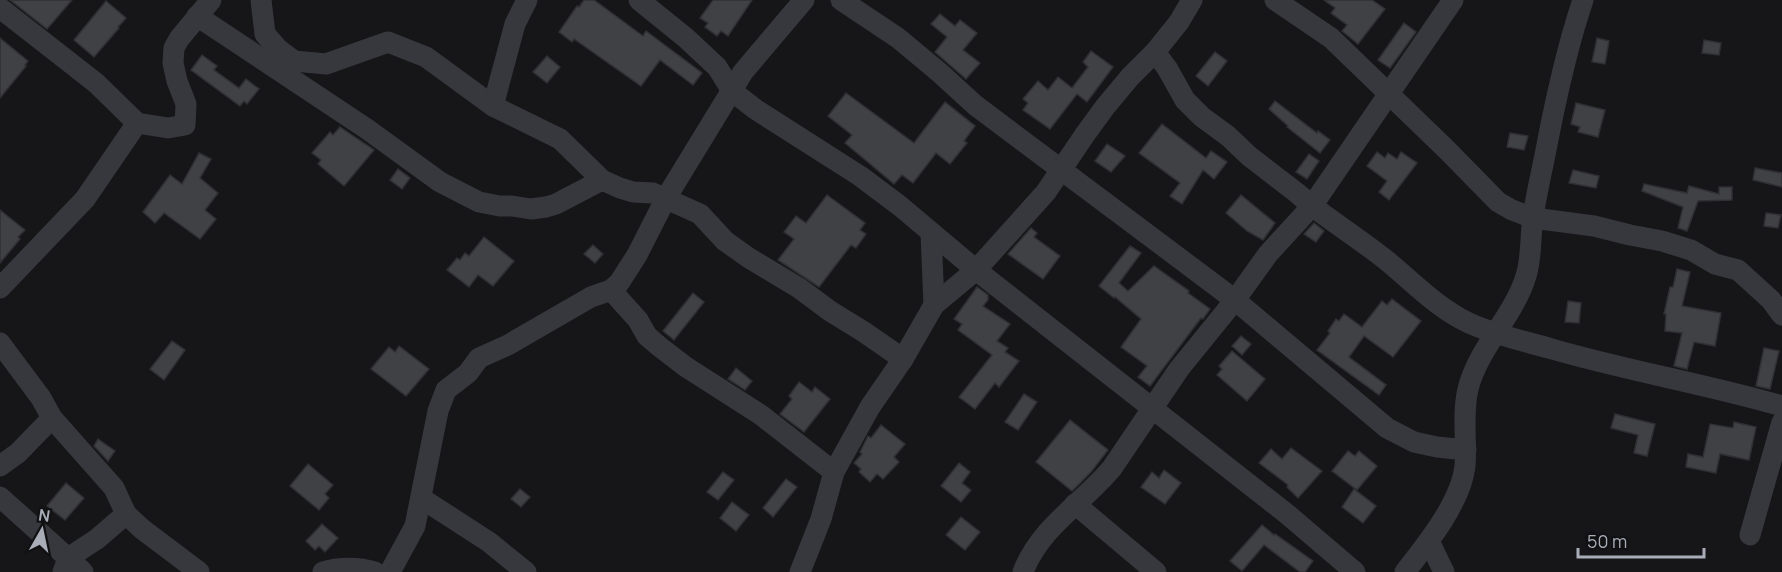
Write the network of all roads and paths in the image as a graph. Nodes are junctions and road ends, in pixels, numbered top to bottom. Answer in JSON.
{"nodes":[{"id":1,"x":261,"y":0,"type":"edge"},
{"id":2,"x":527,"y":0,"type":"edge"},
{"id":3,"x":639,"y":0,"type":"edge"},
{"id":4,"x":804,"y":0,"type":"edge"},
{"id":5,"x":841,"y":0,"type":"edge"},
{"id":6,"x":1192,"y":0,"type":"edge"},
{"id":7,"x":1275,"y":0,"type":"edge"},
{"id":8,"x":1453,"y":0,"type":"edge"},
{"id":9,"x":1583,"y":0,"type":"edge"},
{"id":10,"x":204,"y":8,"type":"edge"},
{"id":11,"x":0,"y":9,"type":"edge"},
{"id":12,"x":1155,"y":52,"type":"junction"},
{"id":13,"x":732,"y":91,"type":"junction"},
{"id":14,"x":1389,"y":96,"type":"junction"},
{"id":15,"x":493,"y":106,"type":"junction"},
{"id":16,"x":137,"y":123,"type":"junction"},
{"id":17,"x":1061,"y":170,"type":"junction"},
{"id":18,"x":602,"y":180,"type":"junction"},
{"id":19,"x":666,"y":198,"type":"junction"},
{"id":20,"x":1312,"y":206,"type":"junction"},
{"id":21,"x":1533,"y":218,"type":"junction"},
{"id":22,"x":931,"y":233,"type":"junction"},
{"id":23,"x":976,"y":270,"type":"junction"},
{"id":24,"x":0,"y":288,"type":"edge"},
{"id":25,"x":611,"y":290,"type":"junction"},
{"id":26,"x":1235,"y":300,"type":"junction"},
{"id":27,"x":934,"y":305,"type":"junction"},
{"id":28,"x":1782,"y":315,"type":"edge"},
{"id":29,"x":1496,"y":333,"type":"junction"},
{"id":30,"x":0,"y":343,"type":"edge"},
{"id":31,"x":903,"y":359,"type":"junction"},
{"id":32,"x":1782,"y":406,"type":"edge"},
{"id":33,"x":1152,"y":408,"type":"junction"},
{"id":34,"x":52,"y":418,"type":"junction"},
{"id":35,"x":1782,"y":422,"type":"edge"},
{"id":36,"x":1466,"y":450,"type":"junction"},
{"id":37,"x":0,"y":466,"type":"edge"},
{"id":38,"x":834,"y":472,"type":"junction"},
{"id":39,"x":0,"y":497,"type":"edge"},
{"id":40,"x":421,"y":498,"type":"junction"},
{"id":41,"x":1076,"y":504,"type":"junction"},
{"id":42,"x":126,"y":514,"type":"junction"},
{"id":43,"x":1750,"y":535,"type":"dead end"},
{"id":44,"x":1429,"y":541,"type":"junction"},
{"id":45,"x":71,"y":567,"type":"edge"},
{"id":46,"x":199,"y":572,"type":"edge"},
{"id":47,"x":323,"y":572,"type":"edge"},
{"id":48,"x":375,"y":572,"type":"edge"},
{"id":49,"x":390,"y":572,"type":"edge"},
{"id":50,"x":526,"y":572,"type":"edge"},
{"id":51,"x":800,"y":572,"type":"edge"},
{"id":52,"x":1023,"y":572,"type":"edge"},
{"id":53,"x":1156,"y":572,"type":"edge"},
{"id":54,"x":1355,"y":572,"type":"edge"},
{"id":55,"x":1405,"y":572,"type":"edge"},
{"id":56,"x":1444,"y":572,"type":"edge"}],
"edges":[{"from":1,"to":15,"type":"street"},
{"from":2,"to":15,"type":"street"},
{"from":3,"to":13,"type":"street"},
{"from":4,"to":13,"type":"street"},
{"from":5,"to":17,"type":"street"},
{"from":6,"to":12,"type":"street"},
{"from":7,"to":14,"type":"street"},
{"from":8,"to":14,"type":"street"},
{"from":9,"to":21,"type":"street"},
{"from":10,"to":16,"type":"street"},
{"from":10,"to":18,"type":"street"},
{"from":11,"to":16,"type":"street"},
{"from":12,"to":17,"type":"street"},
{"from":12,"to":20,"type":"street"},
{"from":13,"to":19,"type":"street"},
{"from":13,"to":22,"type":"street"},
{"from":14,"to":20,"type":"street"},
{"from":14,"to":21,"type":"street"},
{"from":15,"to":18,"type":"street"},
{"from":16,"to":24,"type":"street"},
{"from":17,"to":23,"type":"street"},
{"from":17,"to":26,"type":"street"},
{"from":18,"to":19,"type":"street"},
{"from":19,"to":25,"type":"street"},
{"from":19,"to":31,"type":"street"},
{"from":20,"to":26,"type":"street"},
{"from":20,"to":29,"type":"street"},
{"from":21,"to":28,"type":"street"},
{"from":21,"to":29,"type":"street"},
{"from":22,"to":23,"type":"street"},
{"from":22,"to":27,"type":"street"},
{"from":23,"to":27,"type":"street"},
{"from":23,"to":33,"type":"street"},
{"from":25,"to":38,"type":"street"},
{"from":25,"to":40,"type":"street"},
{"from":26,"to":33,"type":"street"},
{"from":26,"to":36,"type":"street"},
{"from":27,"to":31,"type":"street"},
{"from":29,"to":32,"type":"street"},
{"from":29,"to":36,"type":"street"},
{"from":30,"to":34,"type":"street"},
{"from":31,"to":38,"type":"street"},
{"from":33,"to":41,"type":"street"},
{"from":33,"to":54,"type":"street"},
{"from":34,"to":37,"type":"street"},
{"from":34,"to":42,"type":"street"},
{"from":35,"to":43,"type":"street"},
{"from":36,"to":44,"type":"street"},
{"from":38,"to":51,"type":"street"},
{"from":39,"to":45,"type":"street"},
{"from":40,"to":49,"type":"street"},
{"from":40,"to":50,"type":"street"},
{"from":41,"to":52,"type":"street"},
{"from":41,"to":53,"type":"street"},
{"from":42,"to":45,"type":"street"},
{"from":42,"to":46,"type":"street"},
{"from":44,"to":55,"type":"street"},
{"from":44,"to":56,"type":"street"},
{"from":47,"to":48,"type":"street"}]}
